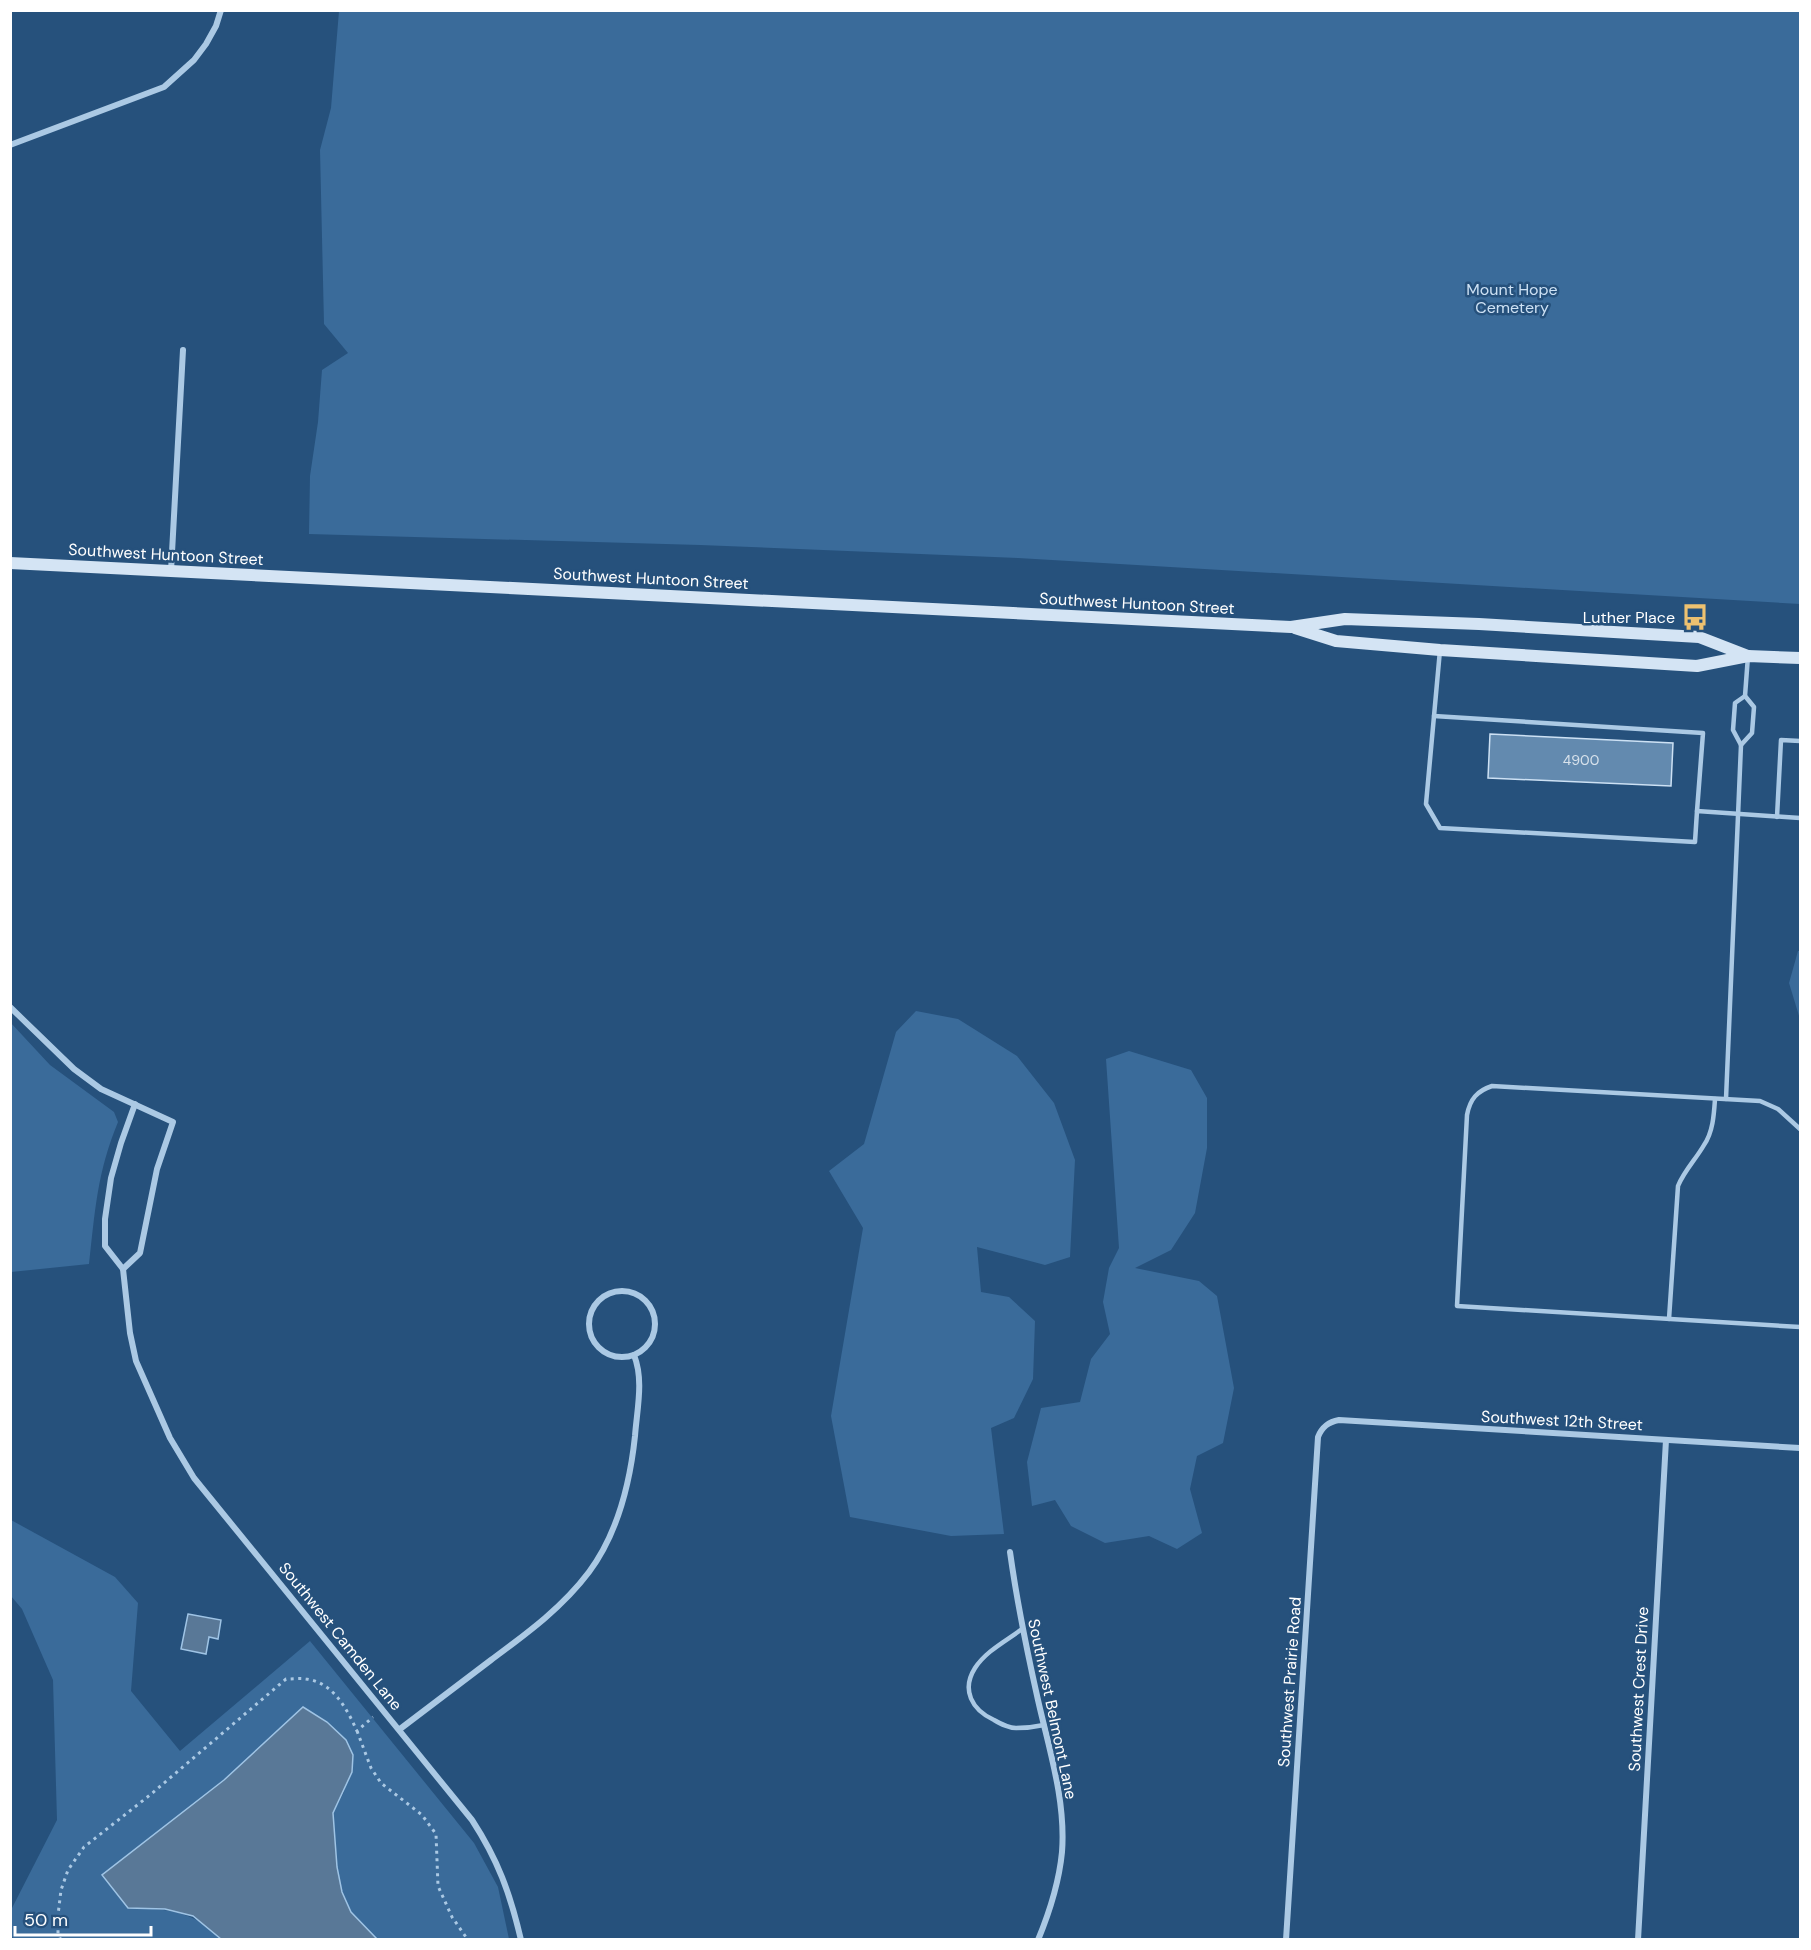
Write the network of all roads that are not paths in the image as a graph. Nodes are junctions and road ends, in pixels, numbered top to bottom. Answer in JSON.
{"nodes":[{"id":1,"x":221,"y":10,"type":"edge"},
{"id":2,"x":10,"y":145,"type":"edge"},
{"id":3,"x":183,"y":350,"type":"dead end"},
{"id":4,"x":10,"y":563,"type":"edge"},
{"id":5,"x":171,"y":571,"type":"junction"},
{"id":6,"x":1291,"y":627,"type":"junction"},
{"id":7,"x":1440,"y":650,"type":"junction"},
{"id":8,"x":1748,"y":656,"type":"junction"},
{"id":9,"x":1800,"y":658,"type":"edge"},
{"id":10,"x":1745,"y":696,"type":"junction"},
{"id":11,"x":1434,"y":716,"type":"junction"},
{"id":12,"x":1800,"y":741,"type":"edge"},
{"id":13,"x":1741,"y":745,"type":"junction"},
{"id":14,"x":1697,"y":811,"type":"junction"},
{"id":15,"x":1738,"y":814,"type":"junction"},
{"id":16,"x":1777,"y":817,"type":"junction"},
{"id":17,"x":1800,"y":818,"type":"edge"},
{"id":18,"x":10,"y":1007,"type":"edge"},
{"id":19,"x":1716,"y":1099,"type":"junction"},
{"id":20,"x":1726,"y":1099,"type":"junction"},
{"id":21,"x":135,"y":1104,"type":"junction"},
{"id":22,"x":1800,"y":1129,"type":"edge"},
{"id":23,"x":123,"y":1269,"type":"junction"},
{"id":24,"x":1670,"y":1319,"type":"junction"},
{"id":25,"x":1800,"y":1327,"type":"edge"},
{"id":26,"x":634,"y":1354,"type":"junction"},
{"id":27,"x":1323,"y":1427,"type":"joint"},
{"id":28,"x":1666,"y":1440,"type":"junction"},
{"id":29,"x":1800,"y":1448,"type":"edge"},
{"id":30,"x":1011,"y":1552,"type":"dead end"},
{"id":31,"x":1022,"y":1629,"type":"junction"},
{"id":32,"x":1044,"y":1725,"type":"junction"},
{"id":33,"x":400,"y":1729,"type":"junction"},
{"id":34,"x":521,"y":1940,"type":"edge"},
{"id":35,"x":1038,"y":1940,"type":"edge"},
{"id":36,"x":1286,"y":1940,"type":"edge"},
{"id":37,"x":1638,"y":1940,"type":"edge"}],
"edges":[{"from":1,"to":2,"type":"street"},
{"from":3,"to":5,"type":"street"},
{"from":4,"to":5,"type":"main road","name":"Southwest Huntoon Street"},
{"from":5,"to":6,"type":"main road","name":"Southwest Huntoon Street"},
{"from":6,"to":7,"type":"main road","name":"Southwest Huntoon Street"},
{"from":6,"to":8,"type":"main road","name":"Southwest Huntoon Street"},
{"from":7,"to":8,"type":"main road","name":"Southwest Huntoon Street"},
{"from":7,"to":11,"type":"lane"},
{"from":8,"to":9,"type":"main road","name":"Southwest Huntoon Street"},
{"from":8,"to":10,"type":"lane"},
{"from":10,"to":13,"type":"lane"},
{"from":10,"to":13,"type":"lane"},
{"from":11,"to":14,"type":"lane"},
{"from":11,"to":14,"type":"lane"},
{"from":12,"to":16,"type":"lane"},
{"from":13,"to":15,"type":"lane"},
{"from":14,"to":15,"type":"lane"},
{"from":15,"to":16,"type":"lane"},
{"from":15,"to":20,"type":"lane"},
{"from":16,"to":17,"type":"lane"},
{"from":18,"to":21,"type":"street"},
{"from":19,"to":20,"type":"lane"},
{"from":19,"to":24,"type":"lane"},
{"from":19,"to":24,"type":"lane"},
{"from":20,"to":22,"type":"lane"},
{"from":21,"to":23,"type":"street"},
{"from":21,"to":23,"type":"street"},
{"from":23,"to":33,"type":"street","name":"Southwest Camden Lane"},
{"from":24,"to":25,"type":"lane"},
{"from":26,"to":26,"type":"street"},
{"from":26,"to":33,"type":"street","name":"Southwest Camden Lane"},
{"from":27,"to":28,"type":"street","name":"Southwest 12th Street"},
{"from":27,"to":36,"type":"street","name":"Southwest Prairie Road"},
{"from":28,"to":29,"type":"street","name":"Southwest 12th Street"},
{"from":28,"to":37,"type":"street","name":"Southwest Crest Drive"},
{"from":30,"to":31,"type":"street","name":"Southwest Belmont Lane"},
{"from":31,"to":32,"type":"street","name":"Southwest Belmont Lane"},
{"from":31,"to":32,"type":"lane"},
{"from":32,"to":35,"type":"street","name":"Southwest Belmont Lane"},
{"from":33,"to":34,"type":"street"}]}
